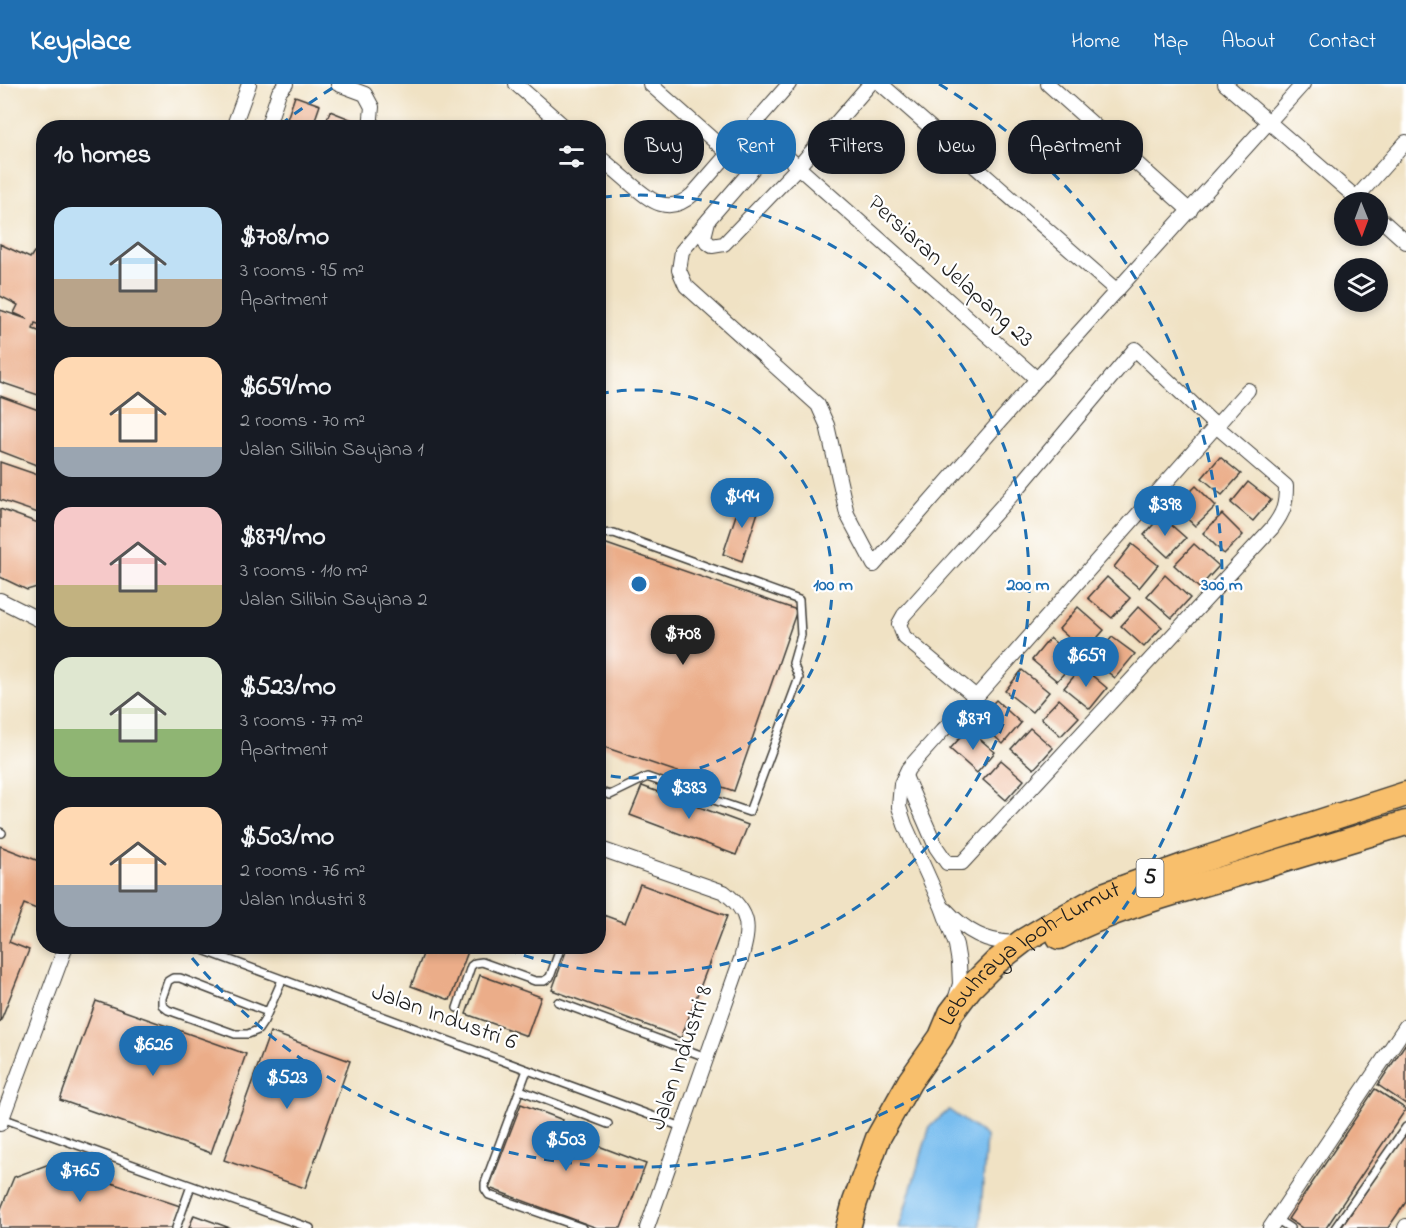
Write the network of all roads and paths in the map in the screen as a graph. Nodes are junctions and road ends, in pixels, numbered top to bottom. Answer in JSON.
{"nodes":[{"id":1,"x":249,"y":84,"type":"edge"},
{"id":2,"x":285,"y":84,"type":"edge"},
{"id":3,"x":338,"y":84,"type":"edge"},
{"id":4,"x":516,"y":84,"type":"edge"},
{"id":5,"x":650,"y":84,"type":"edge"},
{"id":6,"x":789,"y":84,"type":"edge"},
{"id":7,"x":870,"y":84,"type":"edge"},
{"id":8,"x":881,"y":84,"type":"edge"},
{"id":9,"x":1047,"y":84,"type":"edge"},
{"id":10,"x":1225,"y":84,"type":"edge"},
{"id":11,"x":1303,"y":84,"type":"edge"},
{"id":12,"x":236,"y":120,"type":"edge"},
{"id":13,"x":270,"y":120,"type":"edge"},
{"id":14,"x":371,"y":120,"type":"edge"},
{"id":15,"x":557,"y":120,"type":"edge"},
{"id":16,"x":759,"y":120,"type":"edge"},
{"id":17,"x":1269,"y":122,"type":"junction"},
{"id":18,"x":716,"y":142,"type":"edge"},
{"id":19,"x":1406,"y":142,"type":"edge"},
{"id":20,"x":606,"y":163,"type":"edge"},
{"id":21,"x":716,"y":167,"type":"edge"},
{"id":22,"x":798,"y":167,"type":"junction"},
{"id":23,"x":748,"y":174,"type":"edge"},
{"id":24,"x":1350,"y":192,"type":"edge"},
{"id":25,"x":1365,"y":192,"type":"edge"},
{"id":26,"x":1190,"y":211,"type":"junction"},
{"id":27,"x":709,"y":219,"type":"junction"},
{"id":28,"x":1388,"y":226,"type":"edge"},
{"id":29,"x":1406,"y":242,"type":"edge"},
{"id":30,"x":1117,"y":291,"type":"junction"},
{"id":31,"x":1037,"y":379,"type":"junction"},
{"id":32,"x":1248,"y":390,"type":"dead end"},
{"id":33,"x":1216,"y":426,"type":"junction"},
{"id":34,"x":606,"y":534,"type":"edge"},
{"id":35,"x":0,"y":600,"type":"edge"},
{"id":36,"x":36,"y":618,"type":"edge"},
{"id":37,"x":976,"y":697,"type":"junction"},
{"id":38,"x":905,"y":776,"type":"junction"},
{"id":39,"x":606,"y":794,"type":"edge"},
{"id":40,"x":1406,"y":794,"type":"edge"},
{"id":41,"x":1406,"y":823,"type":"edge"},
{"id":42,"x":606,"y":851,"type":"edge"},
{"id":43,"x":942,"y":907,"type":"junction"},
{"id":44,"x":1023,"y":941,"type":"junction"},
{"id":45,"x":63,"y":954,"type":"edge"},
{"id":46,"x":213,"y":954,"type":"edge"},
{"id":47,"x":558,"y":954,"type":"edge"},
{"id":48,"x":282,"y":980,"type":"junction"},
{"id":49,"x":558,"y":1002,"type":"dead end"},
{"id":50,"x":457,"y":1008,"type":"dead end"},
{"id":51,"x":268,"y":1012,"type":"junction"},
{"id":52,"x":951,"y":1013,"type":"junction"},
{"id":53,"x":1406,"y":1026,"type":"edge"},
{"id":54,"x":941,"y":1037,"type":"junction"},
{"id":55,"x":706,"y":1057,"type":"junction"},
{"id":56,"x":527,"y":1070,"type":"junction"},
{"id":57,"x":520,"y":1090,"type":"junction"},
{"id":58,"x":1,"y":1121,"type":"edge"},
{"id":59,"x":608,"y":1124,"type":"dead end"},
{"id":60,"x":682,"y":1126,"type":"junction"},
{"id":61,"x":1406,"y":1128,"type":"edge"},
{"id":62,"x":191,"y":1186,"type":"junction"},
{"id":63,"x":288,"y":1224,"type":"edge"},
{"id":64,"x":1273,"y":1224,"type":"edge"},
{"id":65,"x":176,"y":1228,"type":"edge"},
{"id":66,"x":310,"y":1228,"type":"edge"},
{"id":67,"x":583,"y":1228,"type":"edge"},
{"id":68,"x":647,"y":1228,"type":"edge"},
{"id":69,"x":848,"y":1228,"type":"edge"},
{"id":70,"x":1290,"y":1228,"type":"edge"},
{"id":71,"x":1335,"y":1228,"type":"edge"}],
"edges":[{"from":1,"to":12,"type":"street"},
{"from":2,"to":13,"type":"street"},
{"from":3,"to":14,"type":"street"},
{"from":4,"to":15,"type":"street"},
{"from":5,"to":18,"type":"street"},
{"from":6,"to":16,"type":"street"},
{"from":7,"to":22,"type":"street"},
{"from":8,"to":30,"type":"street"},
{"from":9,"to":26,"type":"street"},
{"from":10,"to":17,"type":"street"},
{"from":11,"to":17,"type":"street"},
{"from":17,"to":24,"type":"street"},
{"from":17,"to":26,"type":"street"},
{"from":19,"to":25,"type":"street"},
{"from":20,"to":21,"type":"street"},
{"from":22,"to":27,"type":"street"},
{"from":22,"to":31,"type":"street","name":"Persiaran Jelapang 23"},
{"from":23,"to":27,"type":"street"},
{"from":26,"to":30,"type":"street"},
{"from":27,"to":31,"type":"street"},
{"from":28,"to":29,"type":"street"},
{"from":30,"to":31,"type":"street"},
{"from":32,"to":33,"type":"street"},
{"from":33,"to":37,"type":"street"},
{"from":33,"to":37,"type":"street"},
{"from":33,"to":38,"type":"street"},
{"from":34,"to":39,"type":"lane"},
{"from":35,"to":36,"type":"street"},
{"from":37,"to":38,"type":"street"},
{"from":38,"to":43,"type":"street"},
{"from":40,"to":44,"type":"highway","name":"Lebuhraya Ipoh-Lumut","number":"5"},
{"from":41,"to":54,"type":"highway","name":"Lebuhraya Ipoh-Lumut","number":"5"},
{"from":42,"to":55,"type":"street","name":"Jalan Industri 8"},
{"from":43,"to":44,"type":"street"},
{"from":43,"to":52,"type":"street"},
{"from":44,"to":52,"type":"highway","name":"Lebuhraya Ipoh-Lumut","number":"5"},
{"from":45,"to":58,"type":"street"},
{"from":46,"to":48,"type":"lane","name":"Jalan Industri 6"},
{"from":47,"to":50,"type":"lane"},
{"from":48,"to":51,"type":"lane"},
{"from":48,"to":56,"type":"lane","name":"Jalan Industri 6"},
{"from":49,"to":55,"type":"lane"},
{"from":51,"to":51,"type":"lane"},
{"from":52,"to":54,"type":"highway","name":"Lebuhraya Ipoh-Lumut","number":"5"},
{"from":53,"to":64,"type":"street"},
{"from":54,"to":69,"type":"highway","name":"Lebuhraya Ipoh-Lumut","number":"5"},
{"from":55,"to":60,"type":"street","name":"Jalan Industri 8"},
{"from":56,"to":57,"type":"lane"},
{"from":56,"to":60,"type":"lane","name":"Jalan Industri 6"},
{"from":57,"to":59,"type":"lane"},
{"from":57,"to":67,"type":"lane"},
{"from":58,"to":62,"type":"lane"},
{"from":60,"to":68,"type":"street","name":"Jalan Industri 8"},
{"from":61,"to":71,"type":"lane"},
{"from":62,"to":63,"type":"lane"},
{"from":62,"to":65,"type":"lane"},
{"from":63,"to":66,"type":"lane"},
{"from":64,"to":70,"type":"lane"}]}
